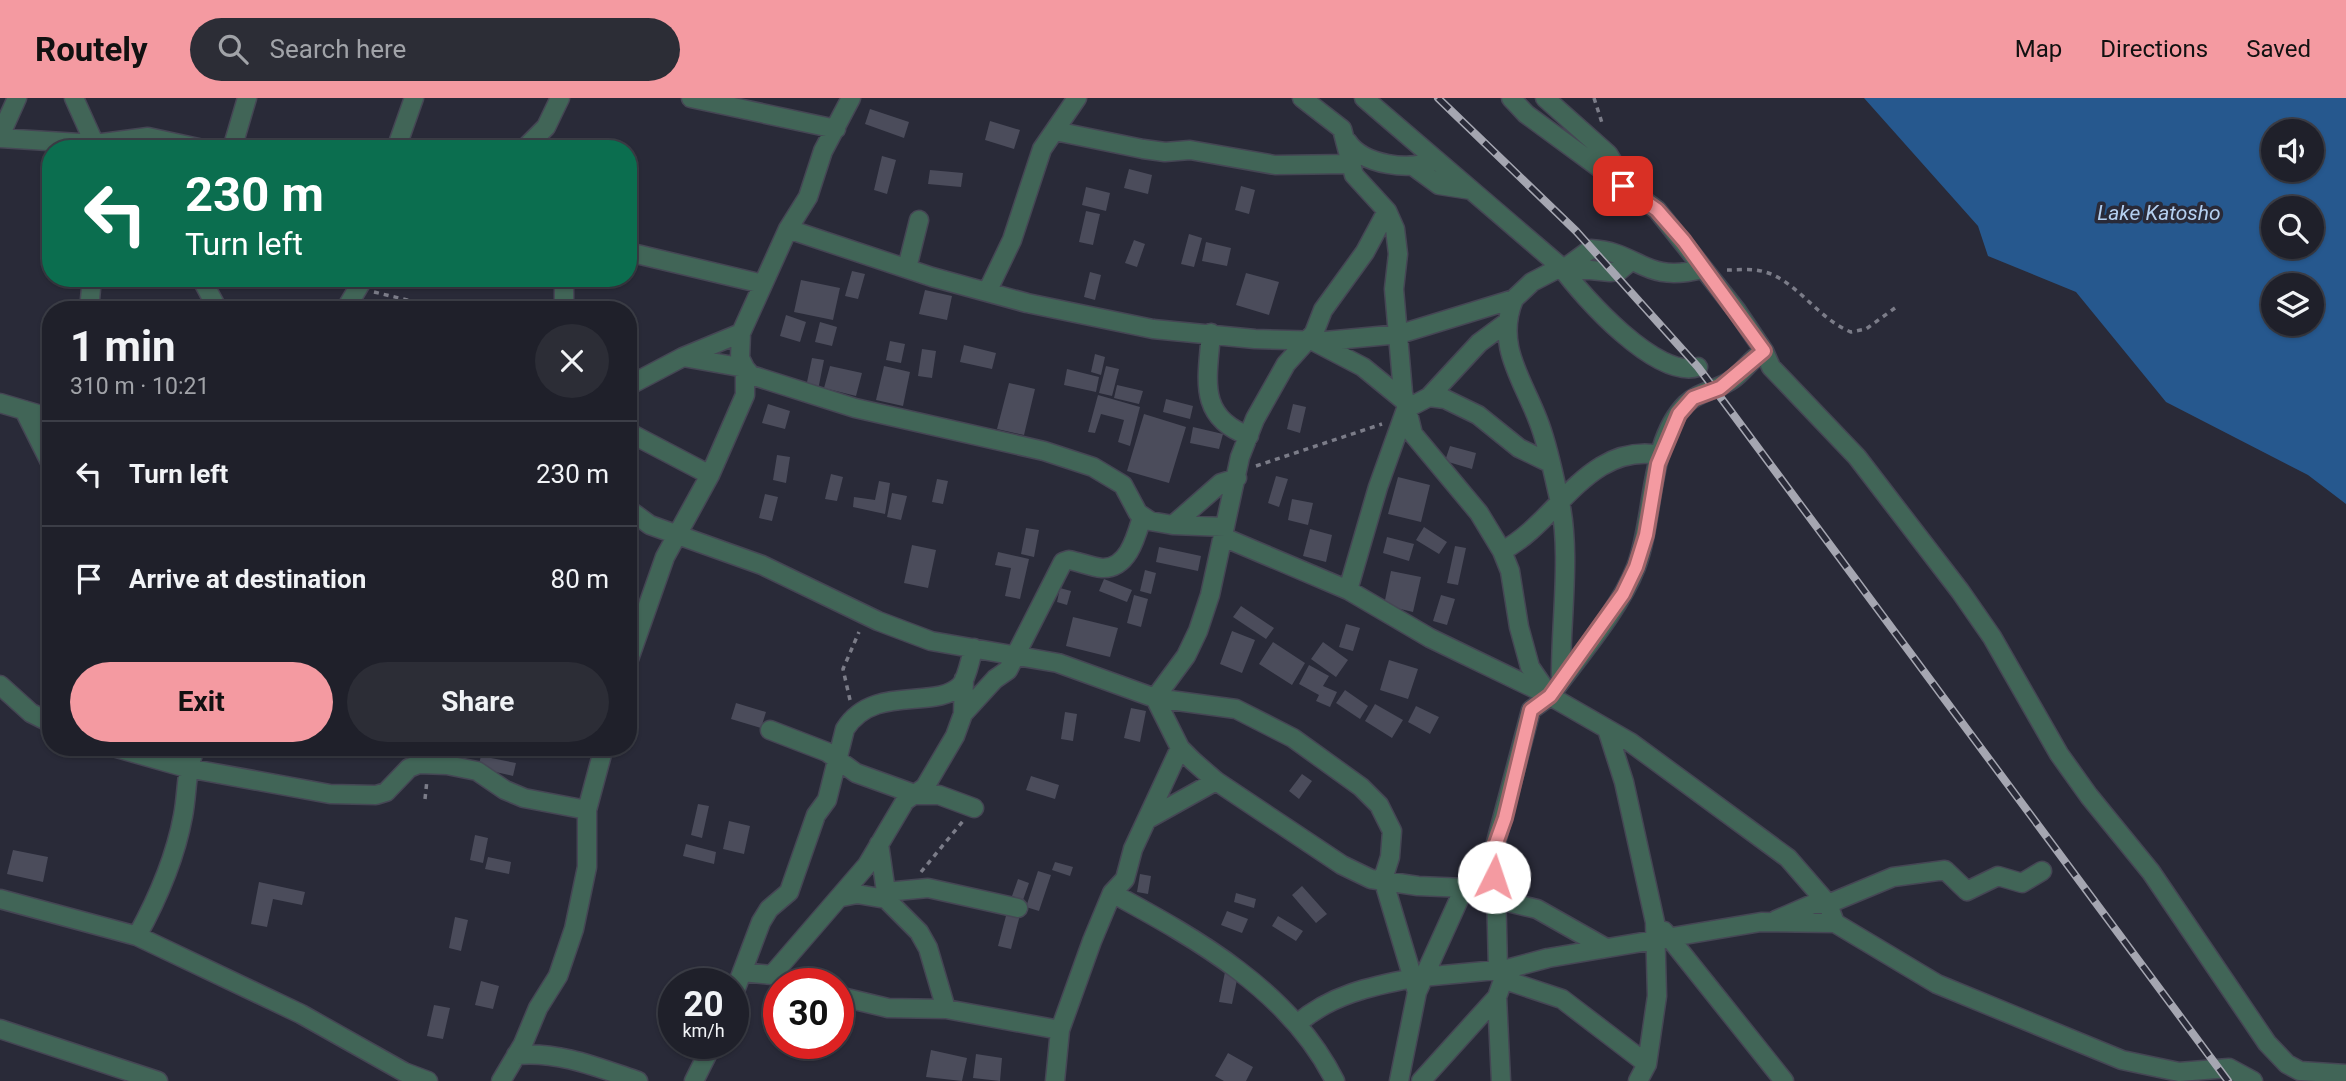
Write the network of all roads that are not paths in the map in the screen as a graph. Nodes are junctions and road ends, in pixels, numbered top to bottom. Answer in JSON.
{"nodes":[{"id":1,"x":18,"y":98,"type":"edge"},
{"id":2,"x":74,"y":98,"type":"edge"},
{"id":3,"x":247,"y":98,"type":"edge"},
{"id":4,"x":414,"y":98,"type":"edge"},
{"id":5,"x":559,"y":98,"type":"edge"},
{"id":6,"x":691,"y":98,"type":"edge"},
{"id":7,"x":850,"y":98,"type":"edge"},
{"id":8,"x":1077,"y":98,"type":"edge"},
{"id":9,"x":1302,"y":98,"type":"edge"},
{"id":10,"x":1364,"y":98,"type":"edge"},
{"id":11,"x":1511,"y":98,"type":"edge"},
{"id":12,"x":1545,"y":98,"type":"edge"},
{"id":13,"x":836,"y":129,"type":"junction"},
{"id":14,"x":1055,"y":131,"type":"junction"},
{"id":15,"x":0,"y":137,"type":"edge"},
{"id":16,"x":94,"y":140,"type":"edge"},
{"id":17,"x":133,"y":140,"type":"edge"},
{"id":18,"x":162,"y":140,"type":"edge"},
{"id":19,"x":235,"y":140,"type":"edge"},
{"id":20,"x":399,"y":140,"type":"edge"},
{"id":21,"x":533,"y":140,"type":"edge"},
{"id":22,"x":42,"y":141,"type":"edge"},
{"id":23,"x":1347,"y":141,"type":"junction"},
{"id":24,"x":1436,"y":160,"type":"junction"},
{"id":25,"x":1350,"y":164,"type":"junction"},
{"id":26,"x":1413,"y":166,"type":"junction"},
{"id":27,"x":1471,"y":190,"type":"junction"},
{"id":28,"x":1628,"y":190,"type":"junction"},
{"id":29,"x":1387,"y":211,"type":"junction"},
{"id":30,"x":919,"y":220,"type":"dead end"},
{"id":31,"x":788,"y":229,"type":"junction"},
{"id":32,"x":637,"y":254,"type":"edge"},
{"id":33,"x":1563,"y":267,"type":"junction"},
{"id":34,"x":907,"y":268,"type":"junction"},
{"id":35,"x":1703,"y":271,"type":"junction"},
{"id":36,"x":763,"y":284,"type":"junction"},
{"id":37,"x":988,"y":290,"type":"junction"},
{"id":38,"x":1514,"y":299,"type":"junction"},
{"id":39,"x":1506,"y":323,"type":"junction"},
{"id":40,"x":741,"y":333,"type":"junction"},
{"id":41,"x":1211,"y":333,"type":"junction"},
{"id":42,"x":1400,"y":334,"type":"junction"},
{"id":43,"x":1309,"y":340,"type":"junction"},
{"id":44,"x":1764,"y":351,"type":"junction"},
{"id":45,"x":683,"y":357,"type":"junction"},
{"id":46,"x":1698,"y":367,"type":"dead end"},
{"id":47,"x":745,"y":368,"type":"junction"},
{"id":48,"x":637,"y":381,"type":"edge"},
{"id":49,"x":1429,"y":397,"type":"junction"},
{"id":50,"x":0,"y":403,"type":"edge"},
{"id":51,"x":1405,"y":409,"type":"junction"},
{"id":52,"x":24,"y":410,"type":"junction"},
{"id":53,"x":42,"y":415,"type":"edge"},
{"id":54,"x":1249,"y":436,"type":"junction"},
{"id":55,"x":637,"y":437,"type":"edge"},
{"id":56,"x":42,"y":446,"type":"edge"},
{"id":57,"x":1660,"y":455,"type":"junction"},
{"id":58,"x":1550,"y":463,"type":"junction"},
{"id":59,"x":710,"y":475,"type":"junction"},
{"id":60,"x":1237,"y":478,"type":"junction"},
{"id":61,"x":1560,"y":502,"type":"junction"},
{"id":62,"x":637,"y":516,"type":"edge"},
{"id":63,"x":1142,"y":517,"type":"junction"},
{"id":64,"x":1173,"y":525,"type":"junction"},
{"id":65,"x":1224,"y":532,"type":"junction"},
{"id":66,"x":679,"y":536,"type":"junction"},
{"id":67,"x":1502,"y":551,"type":"junction"},
{"id":68,"x":1348,"y":590,"type":"junction"},
{"id":69,"x":637,"y":636,"type":"edge"},
{"id":70,"x":974,"y":648,"type":"junction"},
{"id":71,"x":1016,"y":655,"type":"junction"},
{"id":72,"x":964,"y":679,"type":"junction"},
{"id":73,"x":1561,"y":681,"type":"junction"},
{"id":74,"x":0,"y":685,"type":"edge"},
{"id":75,"x":1550,"y":696,"type":"junction"},
{"id":76,"x":1155,"y":698,"type":"junction"},
{"id":77,"x":963,"y":714,"type":"junction"},
{"id":78,"x":42,"y":718,"type":"edge"},
{"id":79,"x":1607,"y":729,"type":"junction"},
{"id":80,"x":770,"y":730,"type":"dead end"},
{"id":81,"x":1180,"y":748,"type":"junction"},
{"id":82,"x":145,"y":756,"type":"edge"},
{"id":83,"x":192,"y":756,"type":"edge"},
{"id":84,"x":602,"y":756,"type":"edge"},
{"id":85,"x":838,"y":762,"type":"junction"},
{"id":86,"x":187,"y":768,"type":"junction"},
{"id":87,"x":1216,"y":781,"type":"junction"},
{"id":88,"x":917,"y":795,"type":"junction"},
{"id":89,"x":974,"y":808,"type":"road end"},
{"id":90,"x":587,"y":810,"type":"junction"},
{"id":91,"x":1149,"y":819,"type":"junction"},
{"id":92,"x":879,"y":844,"type":"junction"},
{"id":93,"x":1495,"y":846,"type":"junction"},
{"id":94,"x":2042,"y":871,"type":"dead end"},
{"id":95,"x":1383,"y":879,"type":"junction"},
{"id":96,"x":1465,"y":889,"type":"junction"},
{"id":97,"x":1112,"y":893,"type":"junction"},
{"id":98,"x":886,"y":895,"type":"junction"},
{"id":99,"x":842,"y":897,"type":"junction"},
{"id":100,"x":1495,"y":898,"type":"junction"},
{"id":101,"x":0,"y":899,"type":"edge"},
{"id":102,"x":1828,"y":904,"type":"junction"},
{"id":103,"x":1018,"y":908,"type":"dead end"},
{"id":104,"x":1773,"y":922,"type":"junction"},
{"id":105,"x":1835,"y":923,"type":"junction"},
{"id":106,"x":137,"y":936,"type":"junction"},
{"id":107,"x":1663,"y":939,"type":"junction"},
{"id":108,"x":1606,"y":948,"type":"junction"},
{"id":109,"x":743,"y":968,"type":"edge"},
{"id":110,"x":778,"y":968,"type":"edge"},
{"id":111,"x":1503,"y":973,"type":"junction"},
{"id":112,"x":1418,"y":982,"type":"junction"},
{"id":113,"x":1497,"y":997,"type":"junction"},
{"id":114,"x":854,"y":1000,"type":"edge"},
{"id":115,"x":946,"y":1009,"type":"junction"},
{"id":116,"x":1297,"y":1024,"type":"junction"},
{"id":117,"x":0,"y":1029,"type":"edge"},
{"id":118,"x":1060,"y":1030,"type":"junction"},
{"id":119,"x":516,"y":1055,"type":"junction"},
{"id":120,"x":705,"y":1059,"type":"edge"},
{"id":121,"x":1647,"y":1064,"type":"junction"},
{"id":122,"x":2346,"y":1074,"type":"edge"},
{"id":123,"x":2296,"y":1076,"type":"edge"},
{"id":124,"x":1423,"y":1080,"type":"edge"},
{"id":125,"x":158,"y":1081,"type":"edge"},
{"id":126,"x":428,"y":1081,"type":"edge"},
{"id":127,"x":501,"y":1081,"type":"edge"},
{"id":128,"x":638,"y":1081,"type":"edge"},
{"id":129,"x":694,"y":1081,"type":"edge"},
{"id":130,"x":1055,"y":1081,"type":"edge"},
{"id":131,"x":1335,"y":1081,"type":"edge"},
{"id":132,"x":1399,"y":1081,"type":"edge"},
{"id":133,"x":1501,"y":1081,"type":"edge"},
{"id":134,"x":1638,"y":1081,"type":"edge"},
{"id":135,"x":1784,"y":1081,"type":"edge"},
{"id":136,"x":2253,"y":1081,"type":"edge"}],
"edges":[{"from":1,"to":15,"type":"street"},
{"from":2,"to":16,"type":"street"},
{"from":3,"to":19,"type":"street"},
{"from":4,"to":20,"type":"street"},
{"from":5,"to":21,"type":"street"},
{"from":6,"to":13,"type":"street"},
{"from":7,"to":13,"type":"street"},
{"from":8,"to":14,"type":"street"},
{"from":9,"to":23,"type":"street"},
{"from":10,"to":24,"type":"street"},
{"from":11,"to":28,"type":"street"},
{"from":12,"to":28,"type":"street"},
{"from":13,"to":31,"type":"street"},
{"from":14,"to":25,"type":"street"},
{"from":14,"to":37,"type":"street"},
{"from":15,"to":22,"type":"street"},
{"from":17,"to":18,"type":"street"},
{"from":23,"to":25,"type":"street"},
{"from":23,"to":26,"type":"street"},
{"from":24,"to":26,"type":"street"},
{"from":24,"to":27,"type":"street"},
{"from":25,"to":29,"type":"street"},
{"from":26,"to":27,"type":"street"},
{"from":27,"to":33,"type":"street"},
{"from":28,"to":35,"type":"street"},
{"from":29,"to":42,"type":"street"},
{"from":29,"to":43,"type":"street"},
{"from":30,"to":34,"type":"street"},
{"from":31,"to":34,"type":"street"},
{"from":31,"to":36,"type":"street"},
{"from":32,"to":36,"type":"street"},
{"from":33,"to":35,"type":"street"},
{"from":33,"to":38,"type":"street"},
{"from":33,"to":46,"type":"street"},
{"from":34,"to":37,"type":"street"},
{"from":35,"to":44,"type":"street"},
{"from":36,"to":40,"type":"street"},
{"from":37,"to":41,"type":"street"},
{"from":38,"to":39,"type":"street"},
{"from":38,"to":42,"type":"street"},
{"from":39,"to":49,"type":"street"},
{"from":39,"to":58,"type":"street"},
{"from":40,"to":45,"type":"street"},
{"from":40,"to":47,"type":"street"},
{"from":41,"to":43,"type":"street"},
{"from":41,"to":54,"type":"street"},
{"from":42,"to":43,"type":"street"},
{"from":42,"to":51,"type":"street"},
{"from":43,"to":51,"type":"street"},
{"from":43,"to":54,"type":"street"},
{"from":44,"to":57,"type":"street"},
{"from":44,"to":123,"type":"street"},
{"from":45,"to":47,"type":"street"},
{"from":45,"to":48,"type":"street"},
{"from":47,"to":59,"type":"street"},
{"from":47,"to":63,"type":"street"},
{"from":49,"to":51,"type":"street"},
{"from":49,"to":58,"type":"street"},
{"from":50,"to":52,"type":"street"},
{"from":51,"to":67,"type":"street"},
{"from":51,"to":68,"type":"street"},
{"from":52,"to":53,"type":"street"},
{"from":52,"to":56,"type":"street"},
{"from":54,"to":60,"type":"street"},
{"from":55,"to":59,"type":"street"},
{"from":57,"to":61,"type":"street"},
{"from":57,"to":73,"type":"street"},
{"from":58,"to":61,"type":"street"},
{"from":59,"to":66,"type":"street"},
{"from":60,"to":64,"type":"street"},
{"from":60,"to":65,"type":"street"},
{"from":61,"to":67,"type":"street"},
{"from":61,"to":73,"type":"street"},
{"from":62,"to":66,"type":"street"},
{"from":63,"to":64,"type":"street"},
{"from":63,"to":71,"type":"street"},
{"from":64,"to":65,"type":"street"},
{"from":65,"to":68,"type":"street"},
{"from":65,"to":76,"type":"street"},
{"from":66,"to":69,"type":"street"},
{"from":66,"to":70,"type":"street"},
{"from":67,"to":75,"type":"street"},
{"from":68,"to":75,"type":"street"},
{"from":70,"to":71,"type":"street"},
{"from":70,"to":72,"type":"street"},
{"from":71,"to":76,"type":"street"},
{"from":71,"to":77,"type":"street"},
{"from":72,"to":77,"type":"street"},
{"from":72,"to":85,"type":"street"},
{"from":73,"to":75,"type":"street"},
{"from":74,"to":78,"type":"street"},
{"from":75,"to":79,"type":"street"},
{"from":75,"to":93,"type":"street"},
{"from":76,"to":81,"type":"street"},
{"from":76,"to":95,"type":"street"},
{"from":77,"to":88,"type":"street"},
{"from":79,"to":102,"type":"street"},
{"from":79,"to":107,"type":"street"},
{"from":80,"to":85,"type":"street"},
{"from":81,"to":87,"type":"street"},
{"from":81,"to":91,"type":"street"},
{"from":82,"to":86,"type":"street"},
{"from":83,"to":86,"type":"street"},
{"from":84,"to":90,"type":"street"},
{"from":85,"to":88,"type":"street"},
{"from":85,"to":109,"type":"street"},
{"from":86,"to":90,"type":"street"},
{"from":86,"to":106,"type":"street"},
{"from":87,"to":91,"type":"street"},
{"from":87,"to":95,"type":"street"},
{"from":88,"to":89,"type":"street"},
{"from":88,"to":92,"type":"street"},
{"from":90,"to":119,"type":"street"},
{"from":91,"to":97,"type":"street"},
{"from":92,"to":98,"type":"street"},
{"from":92,"to":99,"type":"street"},
{"from":93,"to":96,"type":"street"},
{"from":93,"to":100,"type":"street"},
{"from":94,"to":102,"type":"street"},
{"from":95,"to":96,"type":"street"},
{"from":95,"to":112,"type":"street"},
{"from":96,"to":100,"type":"street"},
{"from":96,"to":112,"type":"street"},
{"from":97,"to":116,"type":"street"},
{"from":97,"to":118,"type":"street"},
{"from":98,"to":99,"type":"street"},
{"from":98,"to":103,"type":"street"},
{"from":98,"to":115,"type":"street"},
{"from":99,"to":110,"type":"street"},
{"from":100,"to":108,"type":"street"},
{"from":100,"to":111,"type":"street"},
{"from":101,"to":106,"type":"street"},
{"from":102,"to":104,"type":"street"},
{"from":102,"to":105,"type":"street"},
{"from":104,"to":105,"type":"street"},
{"from":104,"to":107,"type":"street"},
{"from":105,"to":136,"type":"street"},
{"from":106,"to":126,"type":"street"},
{"from":107,"to":108,"type":"street"},
{"from":107,"to":121,"type":"street"},
{"from":107,"to":135,"type":"street"},
{"from":108,"to":111,"type":"street"},
{"from":111,"to":112,"type":"street"},
{"from":111,"to":113,"type":"street"},
{"from":111,"to":121,"type":"street"},
{"from":112,"to":116,"type":"street"},
{"from":112,"to":132,"type":"street"},
{"from":113,"to":124,"type":"street"},
{"from":113,"to":133,"type":"street"},
{"from":114,"to":115,"type":"street"},
{"from":115,"to":118,"type":"street"},
{"from":116,"to":131,"type":"street"},
{"from":117,"to":125,"type":"street"},
{"from":118,"to":130,"type":"street"},
{"from":119,"to":127,"type":"street"},
{"from":119,"to":128,"type":"street"},
{"from":120,"to":129,"type":"street"},
{"from":121,"to":134,"type":"street"},
{"from":122,"to":123,"type":"street"}]}
